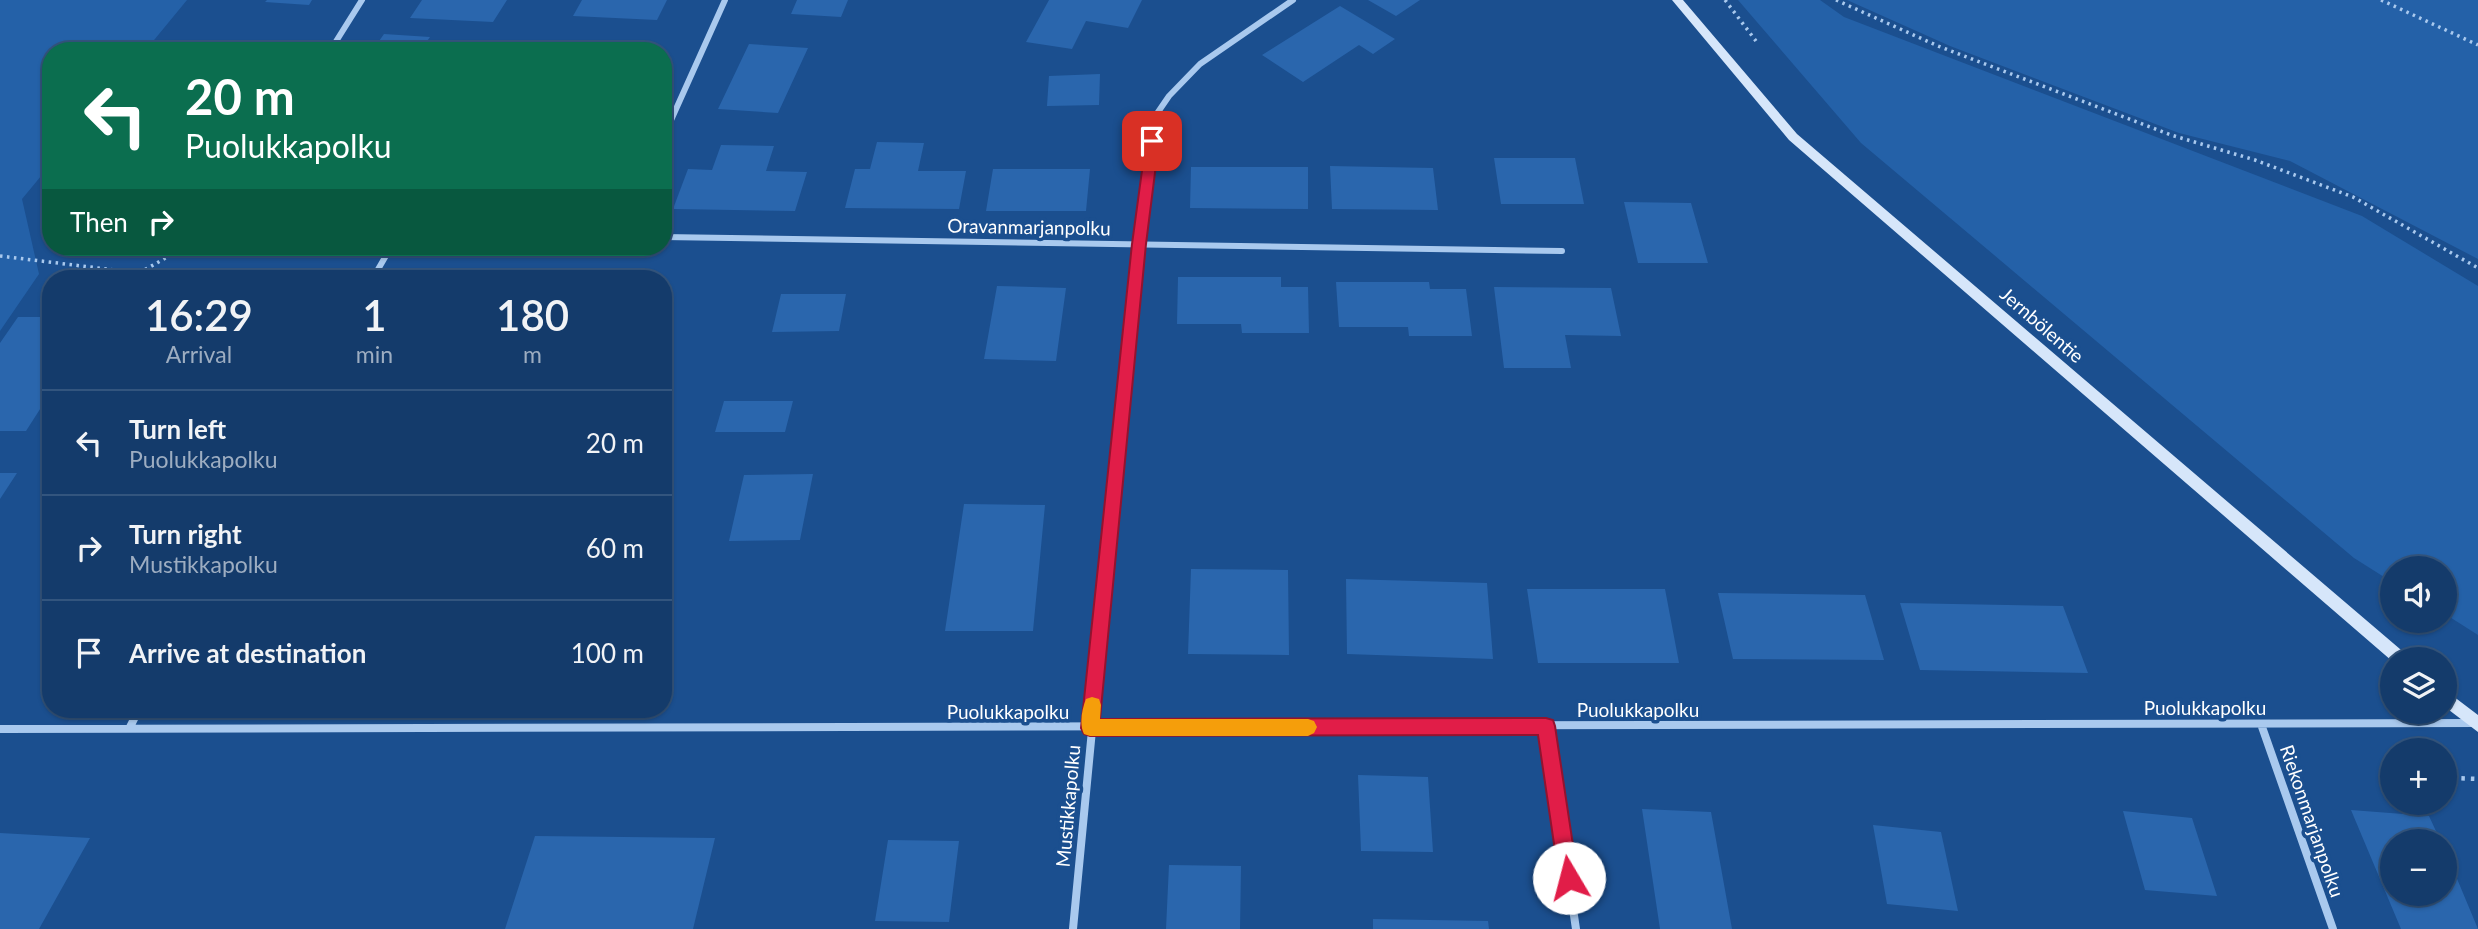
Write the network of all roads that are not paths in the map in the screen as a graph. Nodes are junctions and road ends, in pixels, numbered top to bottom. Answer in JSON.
{"nodes":[{"id":1,"x":362,"y":0,"type":"edge"},
{"id":2,"x":725,"y":0,"type":"edge"},
{"id":3,"x":1293,"y":0,"type":"edge"},
{"id":4,"x":1676,"y":0,"type":"edge"},
{"id":5,"x":336,"y":42,"type":"edge"},
{"id":6,"x":672,"y":118,"type":"edge"},
{"id":7,"x":672,"y":237,"type":"edge"},
{"id":8,"x":1139,"y":244,"type":"junction"},
{"id":9,"x":1562,"y":251,"type":"dead end"},
{"id":10,"x":2387,"y":647,"type":"edge"},
{"id":11,"x":2457,"y":707,"type":"edge"},
{"id":12,"x":134,"y":718,"type":"edge"},
{"id":13,"x":2261,"y":724,"type":"junction"},
{"id":14,"x":2477,"y":724,"type":"edge"},
{"id":15,"x":1546,"y":726,"type":"junction"},
{"id":16,"x":130,"y":727,"type":"junction"},
{"id":17,"x":1090,"y":728,"type":"junction"},
{"id":18,"x":0,"y":729,"type":"edge"},
{"id":19,"x":1073,"y":929,"type":"edge"},
{"id":20,"x":1576,"y":929,"type":"edge"},
{"id":21,"x":2333,"y":929,"type":"edge"}],
"edges":[{"from":1,"to":5,"type":"street"},
{"from":2,"to":6,"type":"street"},
{"from":3,"to":8,"type":"street","name":"Mustikkapolku"},
{"from":4,"to":10,"type":"street","name":"Jernbölentie"},
{"from":7,"to":8,"type":"street","name":"Oravanmarjanpolku"},
{"from":8,"to":9,"type":"street","name":"Oravanmarjanpolku"},
{"from":8,"to":17,"type":"street","name":"Mustikkapolku"},
{"from":11,"to":14,"type":"street"},
{"from":12,"to":16,"type":"street"},
{"from":13,"to":14,"type":"street","name":"Puolukkapolku"},
{"from":13,"to":15,"type":"street","name":"Puolukkapolku"},
{"from":13,"to":21,"type":"street","name":"Riekonmarjanpolku"},
{"from":15,"to":17,"type":"street","name":"Puolukkapolku"},
{"from":15,"to":20,"type":"street"},
{"from":16,"to":17,"type":"street","name":"Puolukkapolku"},
{"from":16,"to":18,"type":"street","name":"Puolukkapolku"},
{"from":17,"to":19,"type":"street","name":"Mustikkapolku"}]}
